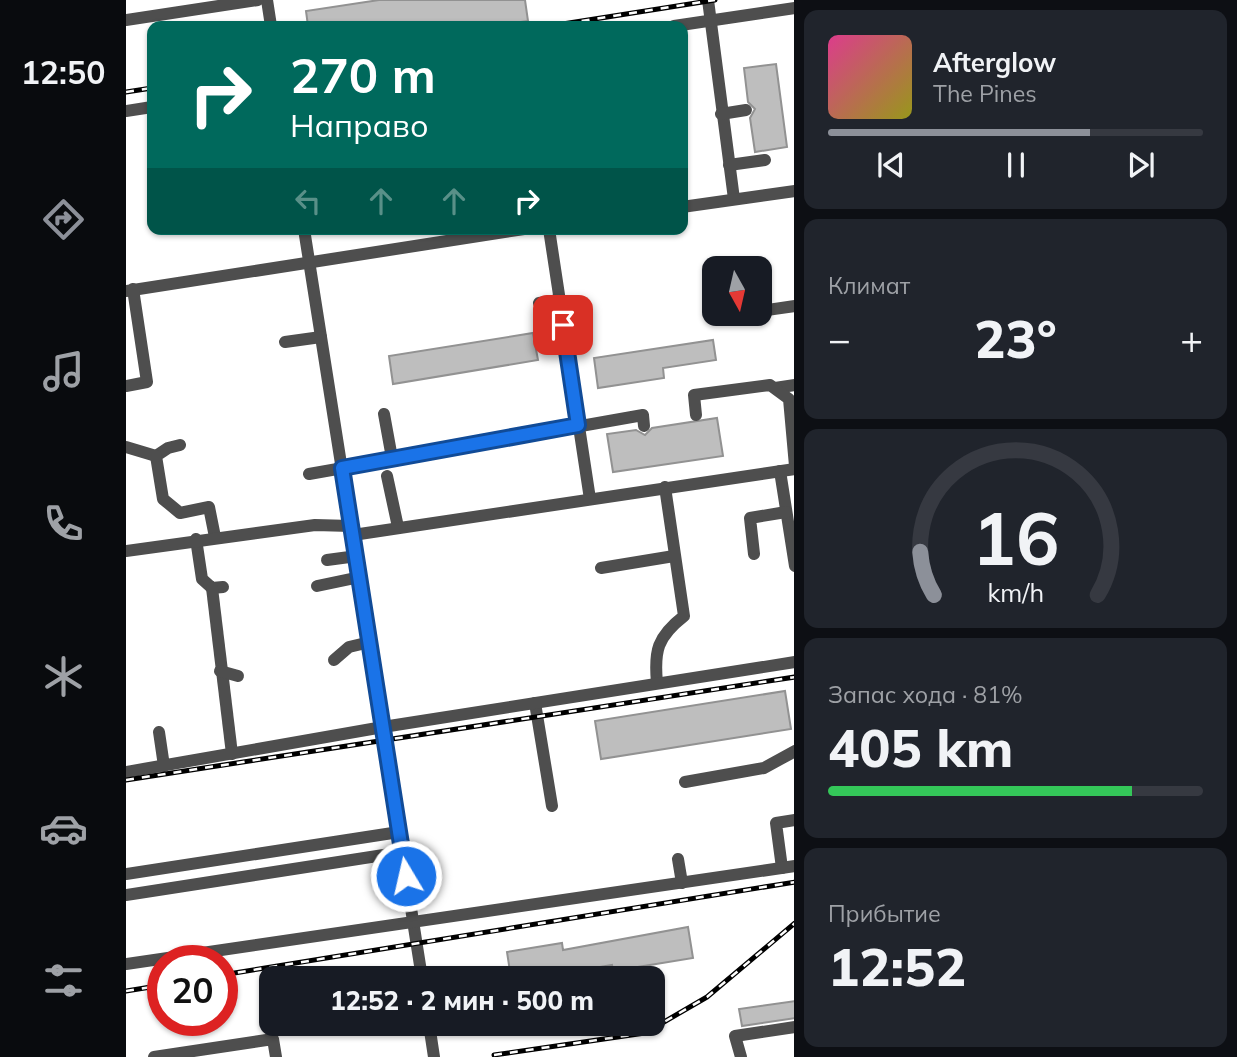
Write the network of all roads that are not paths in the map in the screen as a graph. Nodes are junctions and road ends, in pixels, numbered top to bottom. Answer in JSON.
{"nodes":[{"id":1,"x":258,"y":0,"type":"edge"},
{"id":2,"x":267,"y":0,"type":"edge"},
{"id":3,"x":708,"y":0,"type":"edge"},
{"id":4,"x":794,"y":8,"type":"edge"},
{"id":5,"x":126,"y":20,"type":"edge"},
{"id":6,"x":270,"y":21,"type":"edge"},
{"id":7,"x":709,"y":21,"type":"junction"},
{"id":8,"x":688,"y":24,"type":"edge"},
{"id":9,"x":147,"y":108,"type":"edge"},
{"id":10,"x":746,"y":110,"type":"dead end"},
{"id":11,"x":126,"y":111,"type":"edge"},
{"id":12,"x":721,"y":114,"type":"junction"},
{"id":13,"x":765,"y":160,"type":"dead end"},
{"id":14,"x":729,"y":165,"type":"junction"},
{"id":15,"x":794,"y":191,"type":"edge"},
{"id":16,"x":734,"y":200,"type":"junction"},
{"id":17,"x":688,"y":206,"type":"edge"},
{"id":18,"x":305,"y":235,"type":"edge"},
{"id":19,"x":449,"y":235,"type":"edge"},
{"id":20,"x":550,"y":235,"type":"edge"},
{"id":21,"x":309,"y":261,"type":"junction"},
{"id":22,"x":129,"y":290,"type":"edge"},
{"id":23,"x":559,"y":300,"type":"junction"},
{"id":24,"x":539,"y":303,"type":"dead end"},
{"id":25,"x":794,"y":306,"type":"edge"},
{"id":26,"x":772,"y":309,"type":"edge"},
{"id":27,"x":321,"y":337,"type":"junction"},
{"id":28,"x":285,"y":342,"type":"dead end"},
{"id":29,"x":794,"y":385,"type":"edge"},
{"id":30,"x":126,"y":386,"type":"edge"},
{"id":31,"x":775,"y":388,"type":"junction"},
{"id":32,"x":384,"y":414,"type":"dead end"},
{"id":33,"x":696,"y":415,"type":"dead end"},
{"id":34,"x":578,"y":425,"type":"junction"},
{"id":35,"x":644,"y":426,"type":"dead end"},
{"id":36,"x":180,"y":445,"type":"dead end"},
{"id":37,"x":126,"y":447,"type":"edge"},
{"id":38,"x":156,"y":456,"type":"junction"},
{"id":39,"x":392,"y":458,"type":"junction"},
{"id":40,"x":794,"y":467,"type":"edge"},
{"id":41,"x":342,"y":468,"type":"junction"},
{"id":42,"x":780,"y":471,"type":"junction"},
{"id":43,"x":309,"y":474,"type":"dead end"},
{"id":44,"x":387,"y":476,"type":"dead end"},
{"id":45,"x":665,"y":487,"type":"junction"},
{"id":46,"x":590,"y":499,"type":"junction"},
{"id":47,"x":786,"y":512,"type":"junction"},
{"id":48,"x":398,"y":527,"type":"junction"},
{"id":49,"x":352,"y":530,"type":"junction"},
{"id":50,"x":215,"y":537,"type":"junction"},
{"id":51,"x":196,"y":539,"type":"junction"},
{"id":52,"x":126,"y":551,"type":"edge"},
{"id":53,"x":754,"y":554,"type":"dead end"},
{"id":54,"x":356,"y":556,"type":"junction"},
{"id":55,"x":674,"y":556,"type":"junction"},
{"id":56,"x":327,"y":560,"type":"dead end"},
{"id":57,"x":794,"y":566,"type":"edge"},
{"id":58,"x":601,"y":568,"type":"dead end"},
{"id":59,"x":360,"y":577,"type":"junction"},
{"id":60,"x":317,"y":586,"type":"dead end"},
{"id":61,"x":370,"y":642,"type":"junction"},
{"id":62,"x":334,"y":660,"type":"dead end"},
{"id":63,"x":794,"y":662,"type":"edge"},
{"id":64,"x":220,"y":671,"type":"junction"},
{"id":65,"x":238,"y":676,"type":"dead end"},
{"id":66,"x":657,"y":683,"type":"junction"},
{"id":67,"x":535,"y":703,"type":"junction"},
{"id":68,"x":383,"y":727,"type":"junction"},
{"id":69,"x":159,"y":732,"type":"dead end"},
{"id":70,"x":794,"y":751,"type":"edge"},
{"id":71,"x":232,"y":754,"type":"junction"},
{"id":72,"x":164,"y":766,"type":"junction"},
{"id":73,"x":126,"y":772,"type":"edge"},
{"id":74,"x":685,"y":782,"type":"dead end"},
{"id":75,"x":552,"y":806,"type":"dead end"},
{"id":76,"x":794,"y":820,"type":"edge"},
{"id":77,"x":400,"y":832,"type":"junction"},
{"id":78,"x":403,"y":852,"type":"junction"},
{"id":79,"x":678,"y":859,"type":"dead end"},
{"id":80,"x":788,"y":867,"type":"edge"},
{"id":81,"x":126,"y":874,"type":"edge"},
{"id":82,"x":682,"y":883,"type":"junction"},
{"id":83,"x":126,"y":895,"type":"edge"},
{"id":84,"x":414,"y":924,"type":"junction"},
{"id":85,"x":126,"y":964,"type":"edge"},
{"id":86,"x":420,"y":966,"type":"edge"},
{"id":87,"x":794,"y":1027,"type":"edge"},
{"id":88,"x":431,"y":1036,"type":"edge"},
{"id":89,"x":154,"y":1057,"type":"edge"},
{"id":90,"x":276,"y":1057,"type":"edge"},
{"id":91,"x":434,"y":1057,"type":"edge"},
{"id":92,"x":741,"y":1057,"type":"edge"}],
"edges":[{"from":1,"to":5,"type":"lane"},
{"from":2,"to":6,"type":"lane"},
{"from":3,"to":7,"type":"lane"},
{"from":4,"to":7,"type":"lane"},
{"from":7,"to":8,"type":"lane"},
{"from":7,"to":12,"type":"lane"},
{"from":9,"to":11,"type":"lane"},
{"from":10,"to":12,"type":"lane"},
{"from":12,"to":14,"type":"lane"},
{"from":13,"to":14,"type":"lane"},
{"from":14,"to":16,"type":"lane"},
{"from":15,"to":16,"type":"lane"},
{"from":16,"to":17,"type":"lane"},
{"from":18,"to":21,"type":"lane"},
{"from":19,"to":21,"type":"lane"},
{"from":20,"to":23,"type":"lane"},
{"from":21,"to":22,"type":"lane"},
{"from":21,"to":27,"type":"lane"},
{"from":22,"to":30,"type":"lane"},
{"from":23,"to":24,"type":"lane"},
{"from":23,"to":34,"type":"lane"},
{"from":25,"to":26,"type":"lane"},
{"from":27,"to":28,"type":"lane"},
{"from":27,"to":41,"type":"lane"},
{"from":29,"to":31,"type":"lane"},
{"from":31,"to":33,"type":"lane"},
{"from":31,"to":40,"type":"lane"},
{"from":32,"to":39,"type":"lane"},
{"from":34,"to":35,"type":"lane"},
{"from":34,"to":39,"type":"lane"},
{"from":34,"to":46,"type":"lane"},
{"from":36,"to":38,"type":"lane"},
{"from":37,"to":38,"type":"lane"},
{"from":38,"to":50,"type":"lane"},
{"from":39,"to":41,"type":"lane"},
{"from":40,"to":42,"type":"lane"},
{"from":41,"to":43,"type":"lane"},
{"from":41,"to":49,"type":"lane"},
{"from":42,"to":45,"type":"lane"},
{"from":42,"to":47,"type":"lane"},
{"from":44,"to":48,"type":"lane"},
{"from":45,"to":46,"type":"lane"},
{"from":45,"to":55,"type":"lane"},
{"from":46,"to":48,"type":"lane"},
{"from":47,"to":53,"type":"lane"},
{"from":47,"to":57,"type":"lane"},
{"from":48,"to":49,"type":"lane"},
{"from":49,"to":50,"type":"lane"},
{"from":49,"to":54,"type":"lane"},
{"from":50,"to":51,"type":"lane"},
{"from":51,"to":52,"type":"lane"},
{"from":51,"to":64,"type":"lane"},
{"from":54,"to":56,"type":"lane"},
{"from":54,"to":59,"type":"lane"},
{"from":55,"to":58,"type":"lane"},
{"from":55,"to":66,"type":"lane"},
{"from":59,"to":60,"type":"lane"},
{"from":59,"to":61,"type":"lane"},
{"from":61,"to":62,"type":"lane"},
{"from":61,"to":68,"type":"lane"},
{"from":63,"to":66,"type":"lane"},
{"from":64,"to":65,"type":"lane"},
{"from":64,"to":71,"type":"lane"},
{"from":66,"to":67,"type":"lane"},
{"from":67,"to":68,"type":"lane"},
{"from":67,"to":75,"type":"lane"},
{"from":68,"to":71,"type":"lane"},
{"from":68,"to":77,"type":"lane"},
{"from":69,"to":72,"type":"lane"},
{"from":70,"to":74,"type":"lane"},
{"from":71,"to":72,"type":"lane"},
{"from":72,"to":73,"type":"lane"},
{"from":76,"to":80,"type":"lane"},
{"from":77,"to":78,"type":"lane"},
{"from":77,"to":81,"type":"lane"},
{"from":78,"to":83,"type":"lane"},
{"from":78,"to":84,"type":"lane"},
{"from":79,"to":82,"type":"lane"},
{"from":80,"to":82,"type":"lane"},
{"from":82,"to":84,"type":"lane"},
{"from":84,"to":85,"type":"lane"},
{"from":84,"to":86,"type":"lane"},
{"from":87,"to":92,"type":"lane"},
{"from":88,"to":91,"type":"lane"},
{"from":89,"to":90,"type":"lane"}]}
